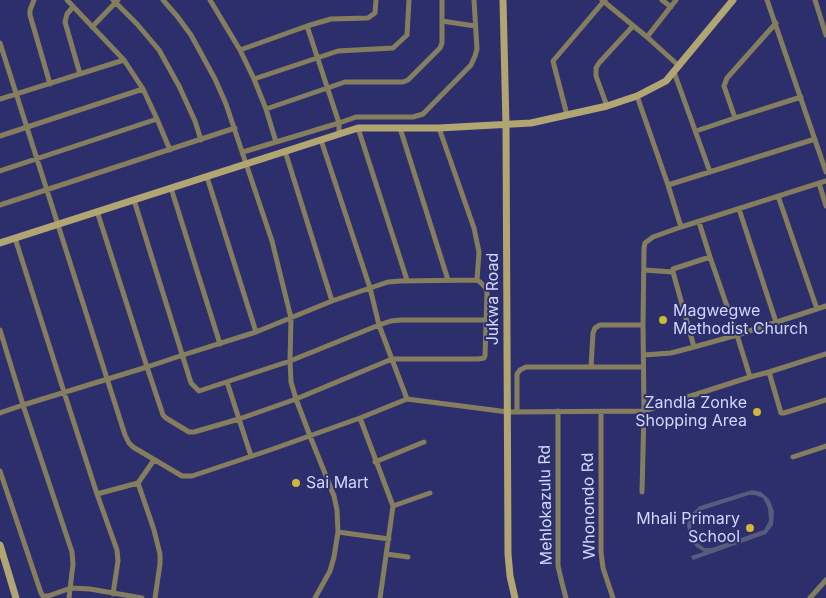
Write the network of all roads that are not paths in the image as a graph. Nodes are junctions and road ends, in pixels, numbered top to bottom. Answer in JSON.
{"nodes":[{"id":1,"x":34,"y":0,"type":"edge"},
{"id":2,"x":67,"y":0,"type":"edge"},
{"id":3,"x":163,"y":0,"type":"edge"},
{"id":4,"x":210,"y":0,"type":"edge"},
{"id":5,"x":376,"y":0,"type":"edge"},
{"id":6,"x":408,"y":0,"type":"edge"},
{"id":7,"x":442,"y":0,"type":"edge"},
{"id":8,"x":474,"y":0,"type":"edge"},
{"id":9,"x":504,"y":0,"type":"edge"},
{"id":10,"x":603,"y":0,"type":"edge"},
{"id":11,"x":662,"y":0,"type":"edge"},
{"id":12,"x":676,"y":0,"type":"edge"},
{"id":13,"x":768,"y":0,"type":"edge"},
{"id":14,"x":815,"y":0,"type":"edge"},
{"id":15,"x":115,"y":1,"type":"edge"},
{"id":16,"x":730,"y":1,"type":"edge"},
{"id":17,"x":73,"y":7,"type":"junction"},
{"id":18,"x":671,"y":7,"type":"junction"},
{"id":19,"x":442,"y":21,"type":"junction"},
{"id":20,"x":776,"y":24,"type":"junction"},
{"id":21,"x":307,"y":26,"type":"junction"},
{"id":22,"x":475,"y":26,"type":"junction"},
{"id":23,"x":633,"y":26,"type":"junction"},
{"id":24,"x":92,"y":27,"type":"junction"},
{"id":25,"x":826,"y":35,"type":"edge"},
{"id":26,"x":647,"y":37,"type":"junction"},
{"id":27,"x":0,"y":44,"type":"edge"},
{"id":28,"x":240,"y":50,"type":"junction"},
{"id":29,"x":318,"y":57,"type":"junction"},
{"id":30,"x":124,"y":60,"type":"junction"},
{"id":31,"x":6,"y":63,"type":"junction"},
{"id":32,"x":0,"y":65,"type":"edge"},
{"id":33,"x":676,"y":69,"type":"junction"},
{"id":34,"x":80,"y":74,"type":"junction"},
{"id":35,"x":254,"y":79,"type":"junction"},
{"id":36,"x":50,"y":84,"type":"junction"},
{"id":37,"x":142,"y":89,"type":"junction"},
{"id":38,"x":328,"y":89,"type":"junction"},
{"id":39,"x":17,"y":94,"type":"junction"},
{"id":40,"x":638,"y":96,"type":"junction"},
{"id":41,"x":801,"y":97,"type":"junction"},
{"id":42,"x":0,"y":99,"type":"edge"},
{"id":43,"x":607,"y":106,"type":"junction"},
{"id":44,"x":266,"y":109,"type":"junction"},
{"id":45,"x":567,"y":115,"type":"junction"},
{"id":46,"x":735,"y":118,"type":"junction"},
{"id":47,"x":157,"y":120,"type":"junction"},
{"id":48,"x":339,"y":123,"type":"junction"},
{"id":49,"x":506,"y":125,"type":"junction"},
{"id":50,"x":28,"y":127,"type":"junction"},
{"id":51,"x":235,"y":128,"type":"junction"},
{"id":52,"x":358,"y":128,"type":"junction"},
{"id":53,"x":400,"y":128,"type":"junction"},
{"id":54,"x":439,"y":128,"type":"junction"},
{"id":55,"x":696,"y":131,"type":"junction"},
{"id":56,"x":339,"y":134,"type":"junction"},
{"id":57,"x":0,"y":136,"type":"edge"},
{"id":58,"x":815,"y":139,"type":"junction"},
{"id":59,"x":201,"y":140,"type":"junction"},
{"id":60,"x":321,"y":140,"type":"junction"},
{"id":61,"x":276,"y":142,"type":"junction"},
{"id":62,"x":170,"y":150,"type":"junction"},
{"id":63,"x":243,"y":152,"type":"junction"},
{"id":64,"x":285,"y":152,"type":"junction"},
{"id":65,"x":38,"y":159,"type":"junction"},
{"id":66,"x":247,"y":164,"type":"junction"},
{"id":67,"x":0,"y":171,"type":"edge"},
{"id":68,"x":710,"y":172,"type":"junction"},
{"id":69,"x":826,"y":172,"type":"edge"},
{"id":70,"x":207,"y":177,"type":"junction"},
{"id":71,"x":826,"y":181,"type":"edge"},
{"id":72,"x":819,"y":183,"type":"junction"},
{"id":73,"x":668,"y":185,"type":"junction"},
{"id":74,"x":171,"y":188,"type":"junction"},
{"id":75,"x":46,"y":190,"type":"junction"},
{"id":76,"x":778,"y":196,"type":"junction"},
{"id":77,"x":134,"y":200,"type":"junction"},
{"id":78,"x":0,"y":205,"type":"edge"},
{"id":79,"x":826,"y":206,"type":"edge"},
{"id":80,"x":738,"y":209,"type":"junction"},
{"id":81,"x":97,"y":212,"type":"junction"},
{"id":82,"x":699,"y":222,"type":"junction"},
{"id":83,"x":57,"y":224,"type":"junction"},
{"id":84,"x":681,"y":227,"type":"junction"},
{"id":85,"x":15,"y":238,"type":"junction"},
{"id":86,"x":0,"y":243,"type":"edge"},
{"id":87,"x":710,"y":257,"type":"junction"},
{"id":88,"x":644,"y":270,"type":"junction"},
{"id":89,"x":673,"y":272,"type":"junction"},
{"id":90,"x":407,"y":280,"type":"junction"},
{"id":91,"x":448,"y":280,"type":"junction"},
{"id":92,"x":478,"y":280,"type":"junction"},
{"id":93,"x":370,"y":288,"type":"junction"},
{"id":94,"x":332,"y":301,"type":"junction"},
{"id":95,"x":826,"y":306,"type":"edge"},
{"id":96,"x":817,"y":309,"type":"junction"},
{"id":97,"x":291,"y":318,"type":"junction"},
{"id":98,"x":487,"y":320,"type":"junction"},
{"id":99,"x":776,"y":322,"type":"junction"},
{"id":100,"x":379,"y":325,"type":"junction"},
{"id":101,"x":643,"y":325,"type":"junction"},
{"id":102,"x":0,"y":330,"type":"edge"},
{"id":103,"x":256,"y":332,"type":"junction"},
{"id":104,"x":737,"y":335,"type":"junction"},
{"id":105,"x":220,"y":344,"type":"junction"},
{"id":106,"x":694,"y":347,"type":"junction"},
{"id":107,"x":826,"y":354,"type":"edge"},
{"id":108,"x":183,"y":355,"type":"junction"},
{"id":109,"x":644,"y":355,"type":"junction"},
{"id":110,"x":392,"y":359,"type":"junction"},
{"id":111,"x":290,"y":360,"type":"junction"},
{"id":112,"x":147,"y":367,"type":"junction"},
{"id":113,"x":591,"y":367,"type":"junction"},
{"id":114,"x":643,"y":367,"type":"junction"},
{"id":115,"x":769,"y":372,"type":"junction"},
{"id":116,"x":750,"y":376,"type":"junction"},
{"id":117,"x":107,"y":379,"type":"junction"},
{"id":118,"x":227,"y":382,"type":"junction"},
{"id":119,"x":64,"y":392,"type":"junction"},
{"id":120,"x":296,"y":399,"type":"junction"},
{"id":121,"x":407,"y":399,"type":"junction"},
{"id":122,"x":826,"y":400,"type":"edge"},
{"id":123,"x":23,"y":405,"type":"junction"},
{"id":124,"x":558,"y":411,"type":"junction"},
{"id":125,"x":644,"y":411,"type":"junction"},
{"id":126,"x":508,"y":412,"type":"junction"},
{"id":127,"x":517,"y":412,"type":"junction"},
{"id":128,"x":601,"y":412,"type":"junction"},
{"id":129,"x":0,"y":414,"type":"edge"},
{"id":130,"x":360,"y":418,"type":"junction"},
{"id":131,"x":239,"y":419,"type":"junction"},
{"id":132,"x":310,"y":436,"type":"junction"},
{"id":133,"x":424,"y":442,"type":"dead end"},
{"id":134,"x":826,"y":446,"type":"edge"},
{"id":135,"x":251,"y":456,"type":"junction"},
{"id":136,"x":793,"y":457,"type":"dead end"},
{"id":137,"x":154,"y":460,"type":"junction"},
{"id":138,"x":375,"y":462,"type":"junction"},
{"id":139,"x":0,"y":471,"type":"edge"},
{"id":140,"x":138,"y":483,"type":"junction"},
{"id":141,"x":642,"y":492,"type":"dead end"},
{"id":142,"x":430,"y":493,"type":"dead end"},
{"id":143,"x":97,"y":494,"type":"junction"},
{"id":144,"x":393,"y":506,"type":"junction"},
{"id":145,"x":338,"y":532,"type":"junction"},
{"id":146,"x":389,"y":539,"type":"junction"},
{"id":147,"x":0,"y":545,"type":"edge"},
{"id":148,"x":386,"y":554,"type":"junction"},
{"id":149,"x":408,"y":557,"type":"dead end"},
{"id":150,"x":826,"y":580,"type":"edge"},
{"id":151,"x":71,"y":588,"type":"junction"},
{"id":152,"x":113,"y":594,"type":"junction"},
{"id":153,"x":16,"y":598,"type":"edge"},
{"id":154,"x":69,"y":598,"type":"edge"},
{"id":155,"x":142,"y":598,"type":"edge"},
{"id":156,"x":155,"y":598,"type":"edge"},
{"id":157,"x":315,"y":598,"type":"edge"},
{"id":158,"x":380,"y":598,"type":"edge"},
{"id":159,"x":515,"y":598,"type":"edge"},
{"id":160,"x":566,"y":598,"type":"edge"},
{"id":161,"x":613,"y":598,"type":"edge"},
{"id":162,"x":810,"y":598,"type":"edge"}],
"edges":[{"from":1,"to":36,"type":"street"},
{"from":2,"to":17,"type":"street"},
{"from":3,"to":51,"type":"street"},
{"from":4,"to":28,"type":"street"},
{"from":5,"to":21,"type":"street"},
{"from":6,"to":29,"type":"street"},
{"from":7,"to":19,"type":"street"},
{"from":8,"to":22,"type":"street"},
{"from":9,"to":49,"type":"street","name":"Jukwa Road"},
{"from":10,"to":23,"type":"street"},
{"from":10,"to":45,"type":"street"},
{"from":11,"to":18,"type":"street"},
{"from":12,"to":18,"type":"street"},
{"from":13,"to":20,"type":"street"},
{"from":14,"to":25,"type":"street"},
{"from":15,"to":24,"type":"street"},
{"from":15,"to":59,"type":"street"},
{"from":16,"to":33,"type":"street"},
{"from":17,"to":24,"type":"street"},
{"from":17,"to":34,"type":"street"},
{"from":18,"to":26,"type":"street"},
{"from":19,"to":22,"type":"street"},
{"from":19,"to":38,"type":"street"},
{"from":20,"to":41,"type":"street"},
{"from":20,"to":46,"type":"street"},
{"from":21,"to":28,"type":"street"},
{"from":21,"to":29,"type":"street"},
{"from":22,"to":48,"type":"street"},
{"from":23,"to":26,"type":"street"},
{"from":23,"to":43,"type":"street"},
{"from":24,"to":30,"type":"street"},
{"from":26,"to":33,"type":"street"},
{"from":27,"to":31,"type":"street"},
{"from":28,"to":35,"type":"street"},
{"from":29,"to":35,"type":"street"},
{"from":29,"to":38,"type":"street"},
{"from":30,"to":34,"type":"street"},
{"from":30,"to":37,"type":"street"},
{"from":31,"to":32,"type":"street"},
{"from":31,"to":39,"type":"street"},
{"from":33,"to":40,"type":"street"},
{"from":33,"to":55,"type":"street"},
{"from":34,"to":36,"type":"street"},
{"from":35,"to":44,"type":"street"},
{"from":36,"to":39,"type":"street"},
{"from":37,"to":47,"type":"street"},
{"from":37,"to":50,"type":"street"},
{"from":38,"to":44,"type":"street"},
{"from":38,"to":48,"type":"street"},
{"from":39,"to":42,"type":"street"},
{"from":39,"to":50,"type":"street"},
{"from":40,"to":43,"type":"street"},
{"from":40,"to":73,"type":"street"},
{"from":41,"to":46,"type":"street"},
{"from":41,"to":58,"type":"street"},
{"from":43,"to":45,"type":"street"},
{"from":44,"to":61,"type":"street"},
{"from":45,"to":49,"type":"street"},
{"from":46,"to":55,"type":"street"},
{"from":47,"to":62,"type":"street"},
{"from":47,"to":65,"type":"street"},
{"from":48,"to":56,"type":"street"},
{"from":48,"to":61,"type":"street"},
{"from":49,"to":54,"type":"street"},
{"from":49,"to":126,"type":"street","name":"Jukwa Road"},
{"from":50,"to":57,"type":"street"},
{"from":50,"to":65,"type":"street"},
{"from":51,"to":59,"type":"street"},
{"from":51,"to":63,"type":"street"},
{"from":52,"to":53,"type":"street"},
{"from":52,"to":56,"type":"street"},
{"from":52,"to":90,"type":"street"},
{"from":53,"to":54,"type":"street"},
{"from":53,"to":91,"type":"street"},
{"from":54,"to":92,"type":"street"},
{"from":55,"to":68,"type":"street"},
{"from":56,"to":60,"type":"street"},
{"from":58,"to":68,"type":"street"},
{"from":58,"to":69,"type":"street"},
{"from":59,"to":62,"type":"street"},
{"from":60,"to":64,"type":"street"},
{"from":60,"to":93,"type":"street"},
{"from":61,"to":63,"type":"street"},
{"from":62,"to":75,"type":"street"},
{"from":63,"to":66,"type":"street"},
{"from":64,"to":66,"type":"street"},
{"from":64,"to":94,"type":"street"},
{"from":65,"to":67,"type":"street"},
{"from":65,"to":75,"type":"street"},
{"from":66,"to":70,"type":"street"},
{"from":66,"to":97,"type":"street"},
{"from":68,"to":73,"type":"street"},
{"from":70,"to":74,"type":"street"},
{"from":70,"to":103,"type":"street"},
{"from":71,"to":72,"type":"street"},
{"from":72,"to":76,"type":"street"},
{"from":72,"to":79,"type":"street"},
{"from":73,"to":84,"type":"street"},
{"from":74,"to":77,"type":"street"},
{"from":74,"to":105,"type":"street"},
{"from":75,"to":78,"type":"street"},
{"from":75,"to":83,"type":"street"},
{"from":76,"to":80,"type":"street"},
{"from":76,"to":96,"type":"street"},
{"from":77,"to":81,"type":"street"},
{"from":77,"to":108,"type":"street"},
{"from":80,"to":82,"type":"street"},
{"from":80,"to":99,"type":"street"},
{"from":81,"to":83,"type":"street"},
{"from":81,"to":112,"type":"street"},
{"from":82,"to":84,"type":"street"},
{"from":82,"to":87,"type":"street"},
{"from":83,"to":85,"type":"street"},
{"from":83,"to":117,"type":"street"},
{"from":84,"to":88,"type":"street"},
{"from":85,"to":86,"type":"street"},
{"from":85,"to":119,"type":"street"},
{"from":87,"to":89,"type":"street"},
{"from":87,"to":104,"type":"street"},
{"from":88,"to":89,"type":"street"},
{"from":88,"to":101,"type":"street"},
{"from":89,"to":106,"type":"street"},
{"from":90,"to":91,"type":"street"},
{"from":90,"to":93,"type":"street"},
{"from":91,"to":92,"type":"street"},
{"from":92,"to":98,"type":"street"},
{"from":93,"to":94,"type":"street"},
{"from":93,"to":100,"type":"street"},
{"from":94,"to":97,"type":"street"},
{"from":95,"to":96,"type":"street"},
{"from":96,"to":99,"type":"street"},
{"from":97,"to":103,"type":"street"},
{"from":97,"to":111,"type":"street"},
{"from":98,"to":100,"type":"street"},
{"from":98,"to":110,"type":"street"},
{"from":99,"to":104,"type":"street"},
{"from":100,"to":110,"type":"street"},
{"from":100,"to":111,"type":"street"},
{"from":101,"to":109,"type":"street"},
{"from":101,"to":113,"type":"street"},
{"from":102,"to":123,"type":"street"},
{"from":103,"to":105,"type":"street"},
{"from":104,"to":106,"type":"street"},
{"from":104,"to":116,"type":"street"},
{"from":105,"to":108,"type":"street"},
{"from":106,"to":109,"type":"street"},
{"from":107,"to":115,"type":"street"},
{"from":108,"to":112,"type":"street"},
{"from":108,"to":118,"type":"street"},
{"from":109,"to":114,"type":"street"},
{"from":110,"to":120,"type":"street"},
{"from":110,"to":121,"type":"street"},
{"from":111,"to":118,"type":"street"},
{"from":111,"to":120,"type":"street"},
{"from":112,"to":117,"type":"street"},
{"from":112,"to":131,"type":"street"},
{"from":113,"to":114,"type":"street"},
{"from":113,"to":127,"type":"street"},
{"from":114,"to":125,"type":"street"},
{"from":115,"to":116,"type":"street"},
{"from":115,"to":122,"type":"street"},
{"from":116,"to":125,"type":"street"},
{"from":117,"to":119,"type":"street"},
{"from":117,"to":137,"type":"street"},
{"from":118,"to":131,"type":"street"},
{"from":119,"to":123,"type":"street"},
{"from":119,"to":143,"type":"street"},
{"from":120,"to":131,"type":"street"},
{"from":120,"to":132,"type":"street"},
{"from":121,"to":126,"type":"street"},
{"from":121,"to":130,"type":"street"},
{"from":123,"to":129,"type":"street"},
{"from":123,"to":151,"type":"street"},
{"from":124,"to":127,"type":"street"},
{"from":124,"to":128,"type":"street"},
{"from":124,"to":160,"type":"street","name":"Mehlokazulu Rd"},
{"from":125,"to":128,"type":"street"},
{"from":125,"to":141,"type":"street"},
{"from":126,"to":127,"type":"street"},
{"from":126,"to":159,"type":"street","name":"Jukwa Road"},
{"from":128,"to":161,"type":"street","name":"Whonondo Rd"},
{"from":130,"to":132,"type":"street"},
{"from":130,"to":138,"type":"street"},
{"from":131,"to":135,"type":"street"},
{"from":132,"to":135,"type":"street"},
{"from":132,"to":145,"type":"street"},
{"from":133,"to":138,"type":"street"},
{"from":134,"to":136,"type":"street"},
{"from":135,"to":137,"type":"street"},
{"from":137,"to":140,"type":"street"},
{"from":138,"to":144,"type":"street"},
{"from":139,"to":151,"type":"street"},
{"from":140,"to":143,"type":"street"},
{"from":140,"to":156,"type":"street"},
{"from":142,"to":144,"type":"street"},
{"from":143,"to":152,"type":"street"},
{"from":144,"to":146,"type":"street"},
{"from":145,"to":146,"type":"street"},
{"from":145,"to":157,"type":"street"},
{"from":146,"to":148,"type":"street"},
{"from":147,"to":153,"type":"street"},
{"from":148,"to":149,"type":"street"},
{"from":148,"to":158,"type":"street"},
{"from":150,"to":162,"type":"street"},
{"from":151,"to":152,"type":"street"},
{"from":151,"to":154,"type":"street"},
{"from":152,"to":155,"type":"street"}]}
